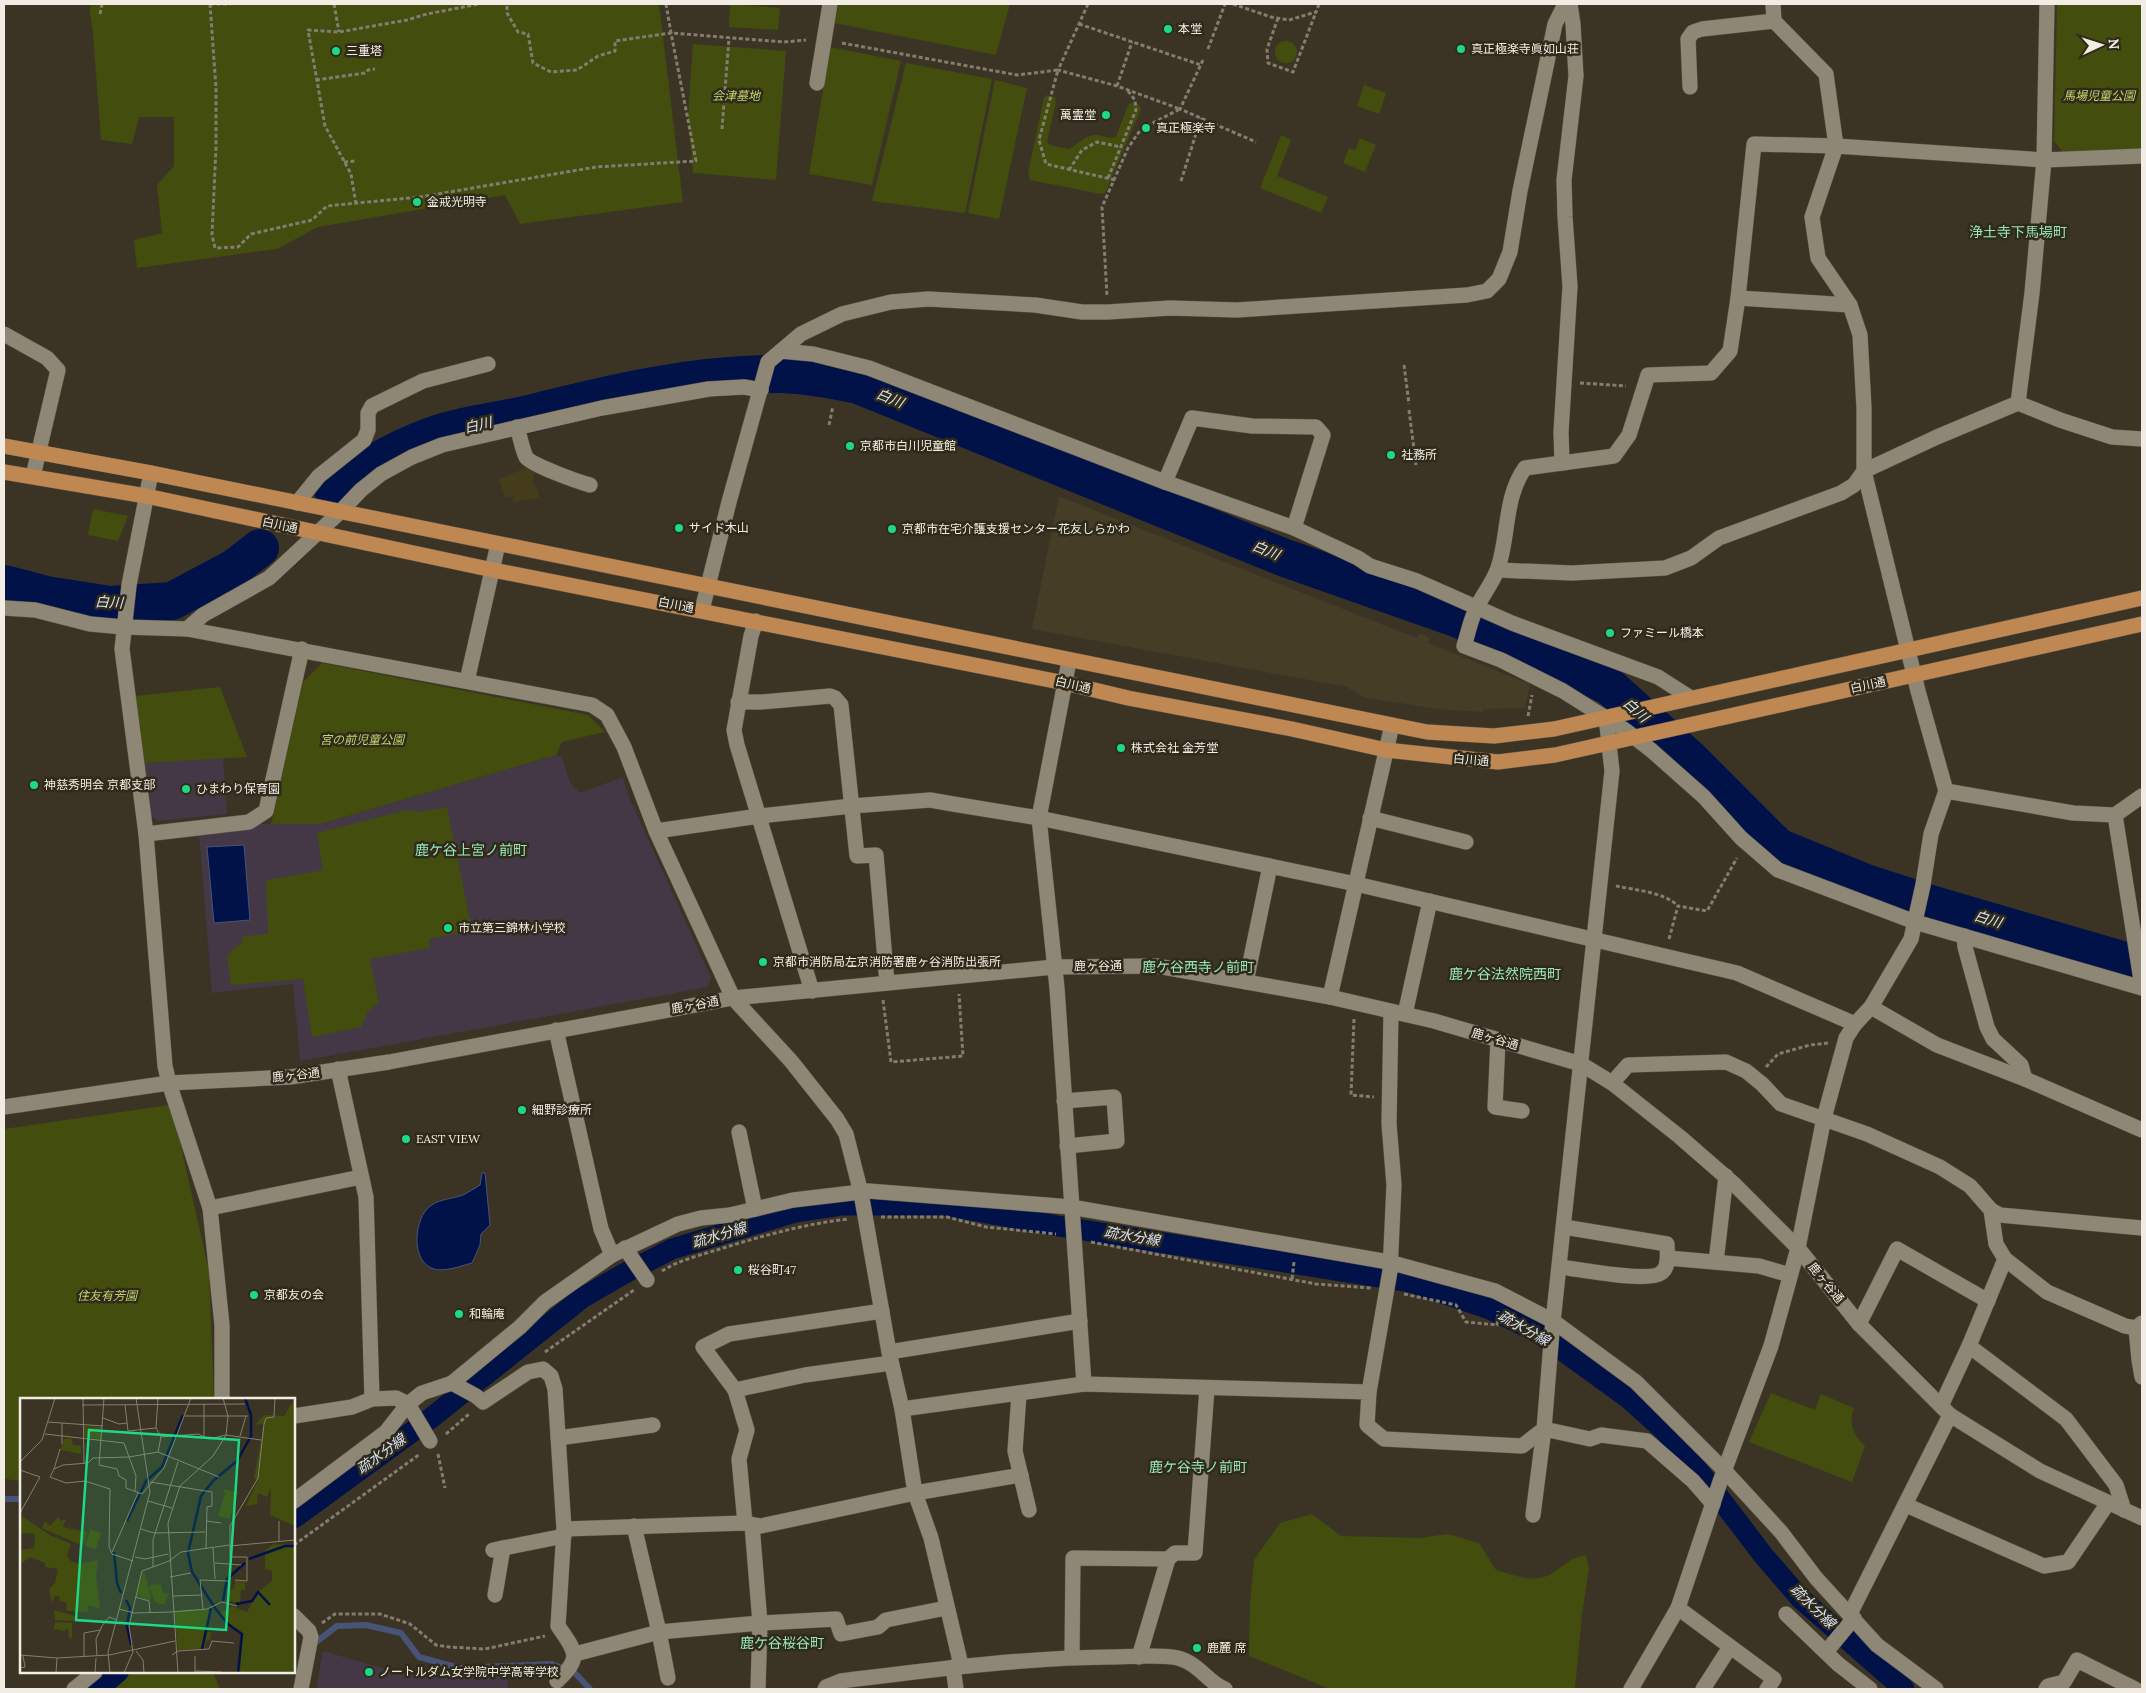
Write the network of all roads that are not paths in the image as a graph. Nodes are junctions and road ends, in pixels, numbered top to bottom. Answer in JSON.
{"nodes":[{"id":1,"x":830,"y":4,"type":"edge"},
{"id":2,"x":1565,"y":4,"type":"edge"},
{"id":3,"x":1570,"y":4,"type":"edge"},
{"id":4,"x":1773,"y":4,"type":"edge"},
{"id":5,"x":2047,"y":4,"type":"edge"},
{"id":6,"x":1774,"y":21,"type":"junction"},
{"id":7,"x":817,"y":83,"type":"dead end"},
{"id":8,"x":1690,"y":87,"type":"dead end"},
{"id":9,"x":1836,"y":146,"type":"junction"},
{"id":10,"x":2142,"y":156,"type":"edge"},
{"id":11,"x":2044,"y":160,"type":"junction"},
{"id":12,"x":1738,"y":298,"type":"junction"},
{"id":13,"x":1850,"y":305,"type":"junction"},
{"id":14,"x":4,"y":334,"type":"edge"},
{"id":15,"x":781,"y":351,"type":"junction"},
{"id":16,"x":488,"y":364,"type":"dead end"},
{"id":17,"x":762,"y":386,"type":"junction"},
{"id":18,"x":2018,"y":403,"type":"junction"},
{"id":19,"x":517,"y":427,"type":"junction"},
{"id":20,"x":2142,"y":440,"type":"edge"},
{"id":21,"x":4,"y":446,"type":"edge"},
{"id":22,"x":39,"y":452,"type":"junction"},
{"id":23,"x":1562,"y":463,"type":"junction"},
{"id":24,"x":4,"y":472,"type":"edge"},
{"id":25,"x":1864,"y":472,"type":"junction"},
{"id":26,"x":151,"y":473,"type":"junction"},
{"id":27,"x":33,"y":476,"type":"junction"},
{"id":28,"x":1165,"y":482,"type":"junction"},
{"id":29,"x":590,"y":485,"type":"dead end"},
{"id":30,"x":146,"y":496,"type":"junction"},
{"id":31,"x":297,"y":503,"type":"junction"},
{"id":32,"x":340,"y":512,"type":"junction"},
{"id":33,"x":1294,"y":528,"type":"junction"},
{"id":34,"x":318,"y":533,"type":"junction"},
{"id":35,"x":498,"y":544,"type":"junction"},
{"id":36,"x":492,"y":570,"type":"junction"},
{"id":37,"x":1498,"y":570,"type":"junction"},
{"id":38,"x":708,"y":586,"type":"junction"},
{"id":39,"x":2142,"y":598,"type":"edge"},
{"id":40,"x":4,"y":608,"type":"edge"},
{"id":41,"x":1476,"y":609,"type":"junction"},
{"id":42,"x":702,"y":610,"type":"junction"},
{"id":43,"x":124,"y":622,"type":"junction"},
{"id":44,"x":756,"y":622,"type":"junction"},
{"id":45,"x":2142,"y":624,"type":"edge"},
{"id":46,"x":187,"y":629,"type":"junction"},
{"id":47,"x":302,"y":649,"type":"junction"},
{"id":48,"x":1908,"y":650,"type":"junction"},
{"id":49,"x":1069,"y":661,"type":"junction"},
{"id":50,"x":1914,"y":676,"type":"junction"},
{"id":51,"x":467,"y":681,"type":"junction"},
{"id":52,"x":1066,"y":683,"type":"junction"},
{"id":53,"x":1691,"y":698,"type":"junction"},
{"id":54,"x":738,"y":702,"type":"junction"},
{"id":55,"x":1612,"y":716,"type":"junction"},
{"id":56,"x":1392,"y":725,"type":"junction"},
{"id":57,"x":1638,"y":735,"type":"junction"},
{"id":58,"x":1609,"y":742,"type":"junction"},
{"id":59,"x":1386,"y":750,"type":"junction"},
{"id":60,"x":1946,"y":791,"type":"junction"},
{"id":61,"x":2142,"y":796,"type":"edge"},
{"id":62,"x":852,"y":806,"type":"junction"},
{"id":63,"x":2114,"y":814,"type":"junction"},
{"id":64,"x":759,"y":816,"type":"junction"},
{"id":65,"x":1039,"y":818,"type":"junction"},
{"id":66,"x":1370,"y":818,"type":"junction"},
{"id":67,"x":656,"y":831,"type":"junction"},
{"id":68,"x":146,"y":834,"type":"junction"},
{"id":69,"x":1466,"y":842,"type":"dead end"},
{"id":70,"x":1270,"y":866,"type":"junction"},
{"id":71,"x":1356,"y":884,"type":"junction"},
{"id":72,"x":1430,"y":901,"type":"junction"},
{"id":73,"x":1917,"y":915,"type":"junction"},
{"id":74,"x":1964,"y":936,"type":"junction"},
{"id":75,"x":1595,"y":939,"type":"junction"},
{"id":76,"x":1054,"y":967,"type":"junction"},
{"id":77,"x":1246,"y":982,"type":"junction"},
{"id":78,"x":884,"y":983,"type":"junction"},
{"id":79,"x":2142,"y":983,"type":"edge"},
{"id":80,"x":812,"y":990,"type":"junction"},
{"id":81,"x":1330,"y":997,"type":"junction"},
{"id":82,"x":733,"y":998,"type":"junction"},
{"id":83,"x":1871,"y":1007,"type":"junction"},
{"id":84,"x":1398,"y":1013,"type":"junction"},
{"id":85,"x":1855,"y":1024,"type":"junction"},
{"id":86,"x":556,"y":1030,"type":"junction"},
{"id":87,"x":1498,"y":1040,"type":"junction"},
{"id":88,"x":1581,"y":1064,"type":"junction"},
{"id":89,"x":338,"y":1069,"type":"junction"},
{"id":90,"x":2025,"y":1079,"type":"junction"},
{"id":91,"x":169,"y":1083,"type":"junction"},
{"id":92,"x":1612,"y":1083,"type":"junction"},
{"id":93,"x":1064,"y":1101,"type":"junction"},
{"id":94,"x":4,"y":1107,"type":"edge"},
{"id":95,"x":1522,"y":1111,"type":"dead end"},
{"id":96,"x":1824,"y":1118,"type":"junction"},
{"id":97,"x":2142,"y":1130,"type":"edge"},
{"id":98,"x":739,"y":1132,"type":"dead end"},
{"id":99,"x":1067,"y":1146,"type":"junction"},
{"id":100,"x":1726,"y":1176,"type":"junction"},
{"id":101,"x":361,"y":1177,"type":"junction"},
{"id":102,"x":861,"y":1195,"type":"junction"},
{"id":103,"x":210,"y":1208,"type":"junction"},
{"id":104,"x":755,"y":1209,"type":"junction"},
{"id":105,"x":1991,"y":1210,"type":"junction"},
{"id":106,"x":1073,"y":1225,"type":"junction"},
{"id":107,"x":1564,"y":1227,"type":"junction"},
{"id":108,"x":2142,"y":1228,"type":"edge"},
{"id":109,"x":1798,"y":1248,"type":"junction"},
{"id":110,"x":618,"y":1251,"type":"junction"},
{"id":111,"x":1668,"y":1258,"type":"junction"},
{"id":112,"x":2006,"y":1259,"type":"junction"},
{"id":113,"x":1716,"y":1262,"type":"junction"},
{"id":114,"x":1389,"y":1266,"type":"junction"},
{"id":115,"x":1560,"y":1267,"type":"junction"},
{"id":116,"x":1790,"y":1275,"type":"junction"},
{"id":117,"x":647,"y":1280,"type":"road end"},
{"id":118,"x":1988,"y":1301,"type":"junction"},
{"id":119,"x":882,"y":1311,"type":"junction"},
{"id":120,"x":1080,"y":1321,"type":"junction"},
{"id":121,"x":1859,"y":1324,"type":"junction"},
{"id":122,"x":1553,"y":1326,"type":"junction"},
{"id":123,"x":2139,"y":1326,"type":"edge"},
{"id":124,"x":1969,"y":1346,"type":"junction"},
{"id":125,"x":890,"y":1358,"type":"junction"},
{"id":126,"x":2142,"y":1377,"type":"edge"},
{"id":127,"x":456,"y":1384,"type":"junction"},
{"id":128,"x":1084,"y":1384,"type":"junction"},
{"id":129,"x":1207,"y":1388,"type":"junction"},
{"id":130,"x":735,"y":1390,"type":"junction"},
{"id":131,"x":1369,"y":1392,"type":"junction"},
{"id":132,"x":1019,"y":1394,"type":"junction"},
{"id":133,"x":222,"y":1398,"type":"edge"},
{"id":134,"x":372,"y":1399,"type":"junction"},
{"id":135,"x":408,"y":1404,"type":"junction"},
{"id":136,"x":902,"y":1410,"type":"junction"},
{"id":137,"x":1945,"y":1410,"type":"junction"},
{"id":138,"x":295,"y":1416,"type":"edge"},
{"id":139,"x":653,"y":1425,"type":"dead end"},
{"id":140,"x":1544,"y":1429,"type":"junction"},
{"id":141,"x":425,"y":1431,"type":"road end"},
{"id":142,"x":558,"y":1438,"type":"junction"},
{"id":143,"x":1021,"y":1475,"type":"junction"},
{"id":144,"x":1718,"y":1489,"type":"junction"},
{"id":145,"x":915,"y":1493,"type":"junction"},
{"id":146,"x":295,"y":1499,"type":"edge"},
{"id":147,"x":2108,"y":1503,"type":"junction"},
{"id":148,"x":1906,"y":1505,"type":"junction"},
{"id":149,"x":1029,"y":1510,"type":"dead end"},
{"id":150,"x":2124,"y":1510,"type":"junction"},
{"id":151,"x":1533,"y":1515,"type":"dead end"},
{"id":152,"x":2142,"y":1518,"type":"edge"},
{"id":153,"x":748,"y":1524,"type":"junction"},
{"id":154,"x":634,"y":1526,"type":"junction"},
{"id":155,"x":564,"y":1533,"type":"junction"},
{"id":156,"x":1168,"y":1559,"type":"junction"},
{"id":157,"x":495,"y":1594,"type":"dead end"},
{"id":158,"x":946,"y":1608,"type":"junction"},
{"id":159,"x":1678,"y":1608,"type":"junction"},
{"id":160,"x":1786,"y":1614,"type":"dead end"},
{"id":161,"x":295,"y":1617,"type":"edge"},
{"id":162,"x":1851,"y":1619,"type":"junction"},
{"id":163,"x":760,"y":1623,"type":"junction"},
{"id":164,"x":659,"y":1632,"type":"junction"},
{"id":165,"x":1730,"y":1647,"type":"junction"},
{"id":166,"x":1828,"y":1650,"type":"junction"},
{"id":167,"x":1072,"y":1657,"type":"junction"},
{"id":168,"x":1139,"y":1657,"type":"junction"},
{"id":169,"x":957,"y":1666,"type":"junction"},
{"id":170,"x":94,"y":1673,"type":"edge"},
{"id":171,"x":668,"y":1678,"type":"dead end"},
{"id":172,"x":1211,"y":1683,"type":"edge"},
{"id":173,"x":74,"y":1689,"type":"edge"},
{"id":174,"x":301,"y":1689,"type":"edge"},
{"id":175,"x":758,"y":1689,"type":"edge"},
{"id":176,"x":825,"y":1689,"type":"edge"},
{"id":177,"x":956,"y":1689,"type":"edge"},
{"id":178,"x":1225,"y":1689,"type":"edge"},
{"id":179,"x":1631,"y":1689,"type":"edge"},
{"id":180,"x":1703,"y":1689,"type":"edge"},
{"id":181,"x":1767,"y":1689,"type":"edge"},
{"id":182,"x":1870,"y":1689,"type":"edge"},
{"id":183,"x":1936,"y":1689,"type":"edge"},
{"id":184,"x":2046,"y":1689,"type":"edge"},
{"id":185,"x":2135,"y":1689,"type":"edge"}],
"edges":[{"from":1,"to":7,"type":"street"},
{"from":2,"to":15,"type":"street"},
{"from":3,"to":23,"type":"street"},
{"from":4,"to":6,"type":"street"},
{"from":5,"to":11,"type":"street"},
{"from":6,"to":8,"type":"street"},
{"from":6,"to":9,"type":"street"},
{"from":9,"to":11,"type":"street"},
{"from":9,"to":12,"type":"street"},
{"from":9,"to":13,"type":"street"},
{"from":10,"to":11,"type":"street"},
{"from":11,"to":18,"type":"street"},
{"from":12,"to":13,"type":"street"},
{"from":12,"to":23,"type":"street"},
{"from":13,"to":25,"type":"street"},
{"from":14,"to":22,"type":"street"},
{"from":15,"to":17,"type":"street"},
{"from":15,"to":28,"type":"street"},
{"from":16,"to":31,"type":"street"},
{"from":17,"to":19,"type":"street"},
{"from":17,"to":38,"type":"street"},
{"from":18,"to":20,"type":"street"},
{"from":18,"to":25,"type":"street"},
{"from":19,"to":29,"type":"street"},
{"from":19,"to":32,"type":"street"},
{"from":21,"to":22,"type":"main road","name":"白川通"},
{"from":22,"to":26,"type":"main road","name":"白川通"},
{"from":22,"to":27,"type":"street"},
{"from":23,"to":37,"type":"street"},
{"from":24,"to":27,"type":"main road","name":"白川通"},
{"from":25,"to":37,"type":"street"},
{"from":25,"to":48,"type":"street"},
{"from":26,"to":30,"type":"street"},
{"from":26,"to":31,"type":"main road","name":"白川通"},
{"from":27,"to":30,"type":"main road","name":"白川通"},
{"from":28,"to":33,"type":"street"},
{"from":28,"to":33,"type":"street"},
{"from":30,"to":34,"type":"main road","name":"白川通"},
{"from":30,"to":43,"type":"street"},
{"from":31,"to":32,"type":"main road","name":"白川通"},
{"from":32,"to":34,"type":"street"},
{"from":32,"to":35,"type":"main road","name":"白川通"},
{"from":33,"to":41,"type":"street"},
{"from":34,"to":36,"type":"main road","name":"白川通"},
{"from":34,"to":46,"type":"street"},
{"from":35,"to":36,"type":"street"},
{"from":35,"to":38,"type":"main road","name":"白川通"},
{"from":36,"to":42,"type":"main road","name":"白川通"},
{"from":36,"to":51,"type":"street"},
{"from":37,"to":41,"type":"street"},
{"from":38,"to":42,"type":"street"},
{"from":38,"to":49,"type":"main road","name":"白川通"},
{"from":39,"to":48,"type":"main road","name":"白川通"},
{"from":40,"to":43,"type":"street"},
{"from":41,"to":53,"type":"street"},
{"from":41,"to":55,"type":"street"},
{"from":42,"to":44,"type":"main road","name":"白川通"},
{"from":43,"to":46,"type":"street"},
{"from":43,"to":68,"type":"street"},
{"from":44,"to":52,"type":"main road","name":"白川通"},
{"from":44,"to":54,"type":"street"},
{"from":45,"to":50,"type":"main road","name":"白川通"},
{"from":46,"to":47,"type":"street"},
{"from":47,"to":51,"type":"street"},
{"from":47,"to":68,"type":"street"},
{"from":48,"to":50,"type":"street"},
{"from":48,"to":53,"type":"main road","name":"白川通"},
{"from":49,"to":52,"type":"street"},
{"from":49,"to":56,"type":"main road","name":"白川通"},
{"from":50,"to":57,"type":"main road","name":"白川通"},
{"from":50,"to":60,"type":"street"},
{"from":51,"to":67,"type":"street"},
{"from":52,"to":59,"type":"main road","name":"白川通"},
{"from":52,"to":65,"type":"street"},
{"from":53,"to":55,"type":"main road","name":"白川通"},
{"from":54,"to":62,"type":"street"},
{"from":54,"to":64,"type":"street"},
{"from":55,"to":56,"type":"main road","name":"白川通"},
{"from":55,"to":57,"type":"street"},
{"from":55,"to":58,"type":"street"},
{"from":56,"to":59,"type":"street"},
{"from":57,"to":58,"type":"main road","name":"白川通"},
{"from":57,"to":73,"type":"street"},
{"from":58,"to":59,"type":"main road","name":"白川通"},
{"from":58,"to":75,"type":"street"},
{"from":59,"to":66,"type":"street"},
{"from":60,"to":63,"type":"street"},
{"from":60,"to":73,"type":"street"},
{"from":61,"to":63,"type":"street"},
{"from":62,"to":64,"type":"street"},
{"from":62,"to":65,"type":"street"},
{"from":62,"to":78,"type":"street"},
{"from":63,"to":79,"type":"street"},
{"from":64,"to":67,"type":"street"},
{"from":64,"to":80,"type":"street"},
{"from":65,"to":70,"type":"street"},
{"from":65,"to":76,"type":"street"},
{"from":66,"to":69,"type":"street"},
{"from":66,"to":71,"type":"street"},
{"from":67,"to":82,"type":"street"},
{"from":68,"to":91,"type":"street"},
{"from":70,"to":71,"type":"street"},
{"from":70,"to":77,"type":"street"},
{"from":71,"to":72,"type":"street"},
{"from":71,"to":81,"type":"street"},
{"from":72,"to":75,"type":"street"},
{"from":72,"to":84,"type":"street"},
{"from":73,"to":74,"type":"street"},
{"from":73,"to":83,"type":"street"},
{"from":74,"to":79,"type":"street"},
{"from":74,"to":90,"type":"street"},
{"from":75,"to":85,"type":"street"},
{"from":75,"to":88,"type":"street"},
{"from":76,"to":77,"type":"street","name":"鹿ヶ谷通"},
{"from":76,"to":78,"type":"street","name":"鹿ヶ谷通"},
{"from":76,"to":93,"type":"street"},
{"from":77,"to":81,"type":"street","name":"鹿ヶ谷通"},
{"from":78,"to":80,"type":"street","name":"鹿ヶ谷通"},
{"from":80,"to":82,"type":"street","name":"鹿ヶ谷通"},
{"from":81,"to":84,"type":"street","name":"鹿ヶ谷通"},
{"from":82,"to":86,"type":"street","name":"鹿ヶ谷通"},
{"from":82,"to":102,"type":"street"},
{"from":83,"to":85,"type":"street"},
{"from":83,"to":90,"type":"street"},
{"from":84,"to":87,"type":"street","name":"鹿ヶ谷通"},
{"from":84,"to":114,"type":"street"},
{"from":85,"to":96,"type":"street"},
{"from":86,"to":89,"type":"street","name":"鹿ヶ谷通"},
{"from":86,"to":110,"type":"street"},
{"from":87,"to":88,"type":"street","name":"鹿ヶ谷通"},
{"from":87,"to":95,"type":"street"},
{"from":88,"to":92,"type":"street","name":"鹿ヶ谷通"},
{"from":88,"to":107,"type":"street"},
{"from":89,"to":91,"type":"street","name":"鹿ヶ谷通"},
{"from":89,"to":101,"type":"street"},
{"from":90,"to":97,"type":"street"},
{"from":91,"to":94,"type":"street","name":"鹿ヶ谷通"},
{"from":91,"to":103,"type":"street"},
{"from":92,"to":96,"type":"street"},
{"from":92,"to":100,"type":"street","name":"鹿ヶ谷通"},
{"from":93,"to":99,"type":"street"},
{"from":93,"to":99,"type":"street"},
{"from":96,"to":105,"type":"street"},
{"from":96,"to":109,"type":"street"},
{"from":98,"to":104,"type":"street"},
{"from":99,"to":106,"type":"street"},
{"from":100,"to":109,"type":"street","name":"鹿ヶ谷通"},
{"from":100,"to":113,"type":"street"},
{"from":101,"to":103,"type":"street"},
{"from":101,"to":134,"type":"street"},
{"from":102,"to":104,"type":"street"},
{"from":102,"to":106,"type":"street"},
{"from":102,"to":119,"type":"street"},
{"from":103,"to":133,"type":"street"},
{"from":104,"to":110,"type":"street"},
{"from":105,"to":108,"type":"street"},
{"from":105,"to":112,"type":"street"},
{"from":106,"to":114,"type":"street"},
{"from":106,"to":120,"type":"street"},
{"from":107,"to":111,"type":"street"},
{"from":107,"to":115,"type":"street"},
{"from":109,"to":116,"type":"street"},
{"from":109,"to":121,"type":"street","name":"鹿ヶ谷通"},
{"from":110,"to":117,"type":"street"},
{"from":110,"to":127,"type":"street"},
{"from":111,"to":113,"type":"street"},
{"from":111,"to":115,"type":"street"},
{"from":112,"to":118,"type":"street"},
{"from":112,"to":123,"type":"street"},
{"from":113,"to":116,"type":"street"},
{"from":114,"to":122,"type":"street"},
{"from":114,"to":131,"type":"street"},
{"from":115,"to":122,"type":"street"},
{"from":116,"to":144,"type":"street"},
{"from":118,"to":121,"type":"street"},
{"from":118,"to":124,"type":"street"},
{"from":119,"to":125,"type":"street"},
{"from":119,"to":130,"type":"street"},
{"from":120,"to":125,"type":"street"},
{"from":120,"to":128,"type":"street"},
{"from":121,"to":137,"type":"street","name":"鹿ヶ谷通"},
{"from":122,"to":140,"type":"street"},
{"from":122,"to":144,"type":"street"},
{"from":123,"to":126,"type":"street"},
{"from":124,"to":137,"type":"street"},
{"from":124,"to":150,"type":"street"},
{"from":125,"to":130,"type":"street"},
{"from":125,"to":136,"type":"street"},
{"from":127,"to":135,"type":"street"},
{"from":127,"to":142,"type":"street"},
{"from":128,"to":129,"type":"street"},
{"from":128,"to":132,"type":"street"},
{"from":129,"to":131,"type":"street"},
{"from":129,"to":156,"type":"street"},
{"from":130,"to":153,"type":"street"},
{"from":131,"to":140,"type":"street"},
{"from":132,"to":136,"type":"street"},
{"from":132,"to":143,"type":"street"},
{"from":134,"to":135,"type":"street"},
{"from":134,"to":138,"type":"street"},
{"from":135,"to":141,"type":"street"},
{"from":135,"to":146,"type":"street"},
{"from":136,"to":145,"type":"street"},
{"from":137,"to":147,"type":"street","name":"鹿ヶ谷通"},
{"from":137,"to":148,"type":"street"},
{"from":139,"to":142,"type":"street"},
{"from":140,"to":144,"type":"street"},
{"from":140,"to":151,"type":"street"},
{"from":142,"to":155,"type":"street"},
{"from":143,"to":145,"type":"street"},
{"from":143,"to":149,"type":"street"},
{"from":144,"to":159,"type":"street"},
{"from":144,"to":162,"type":"street"},
{"from":145,"to":153,"type":"street"},
{"from":145,"to":158,"type":"street"},
{"from":147,"to":148,"type":"street"},
{"from":147,"to":150,"type":"street","name":"鹿ヶ谷通"},
{"from":148,"to":162,"type":"street"},
{"from":150,"to":152,"type":"street","name":"鹿ヶ谷通"},
{"from":153,"to":154,"type":"street"},
{"from":153,"to":163,"type":"street"},
{"from":154,"to":155,"type":"street"},
{"from":154,"to":164,"type":"street"},
{"from":155,"to":157,"type":"street"},
{"from":155,"to":164,"type":"street"},
{"from":156,"to":167,"type":"street"},
{"from":156,"to":168,"type":"street"},
{"from":158,"to":163,"type":"street"},
{"from":158,"to":169,"type":"street"},
{"from":159,"to":165,"type":"street"},
{"from":159,"to":179,"type":"street"},
{"from":160,"to":166,"type":"street"},
{"from":161,"to":174,"type":"street"},
{"from":162,"to":166,"type":"street"},
{"from":162,"to":183,"type":"street"},
{"from":163,"to":164,"type":"street"},
{"from":163,"to":175,"type":"street"},
{"from":164,"to":171,"type":"street"},
{"from":165,"to":180,"type":"street"},
{"from":165,"to":181,"type":"street"},
{"from":166,"to":182,"type":"street"},
{"from":167,"to":168,"type":"street"},
{"from":167,"to":169,"type":"street"},
{"from":168,"to":172,"type":"street"},
{"from":169,"to":176,"type":"street"},
{"from":169,"to":177,"type":"street"},
{"from":170,"to":173,"type":"street"},
{"from":172,"to":178,"type":"street"},
{"from":184,"to":185,"type":"street"}]}
